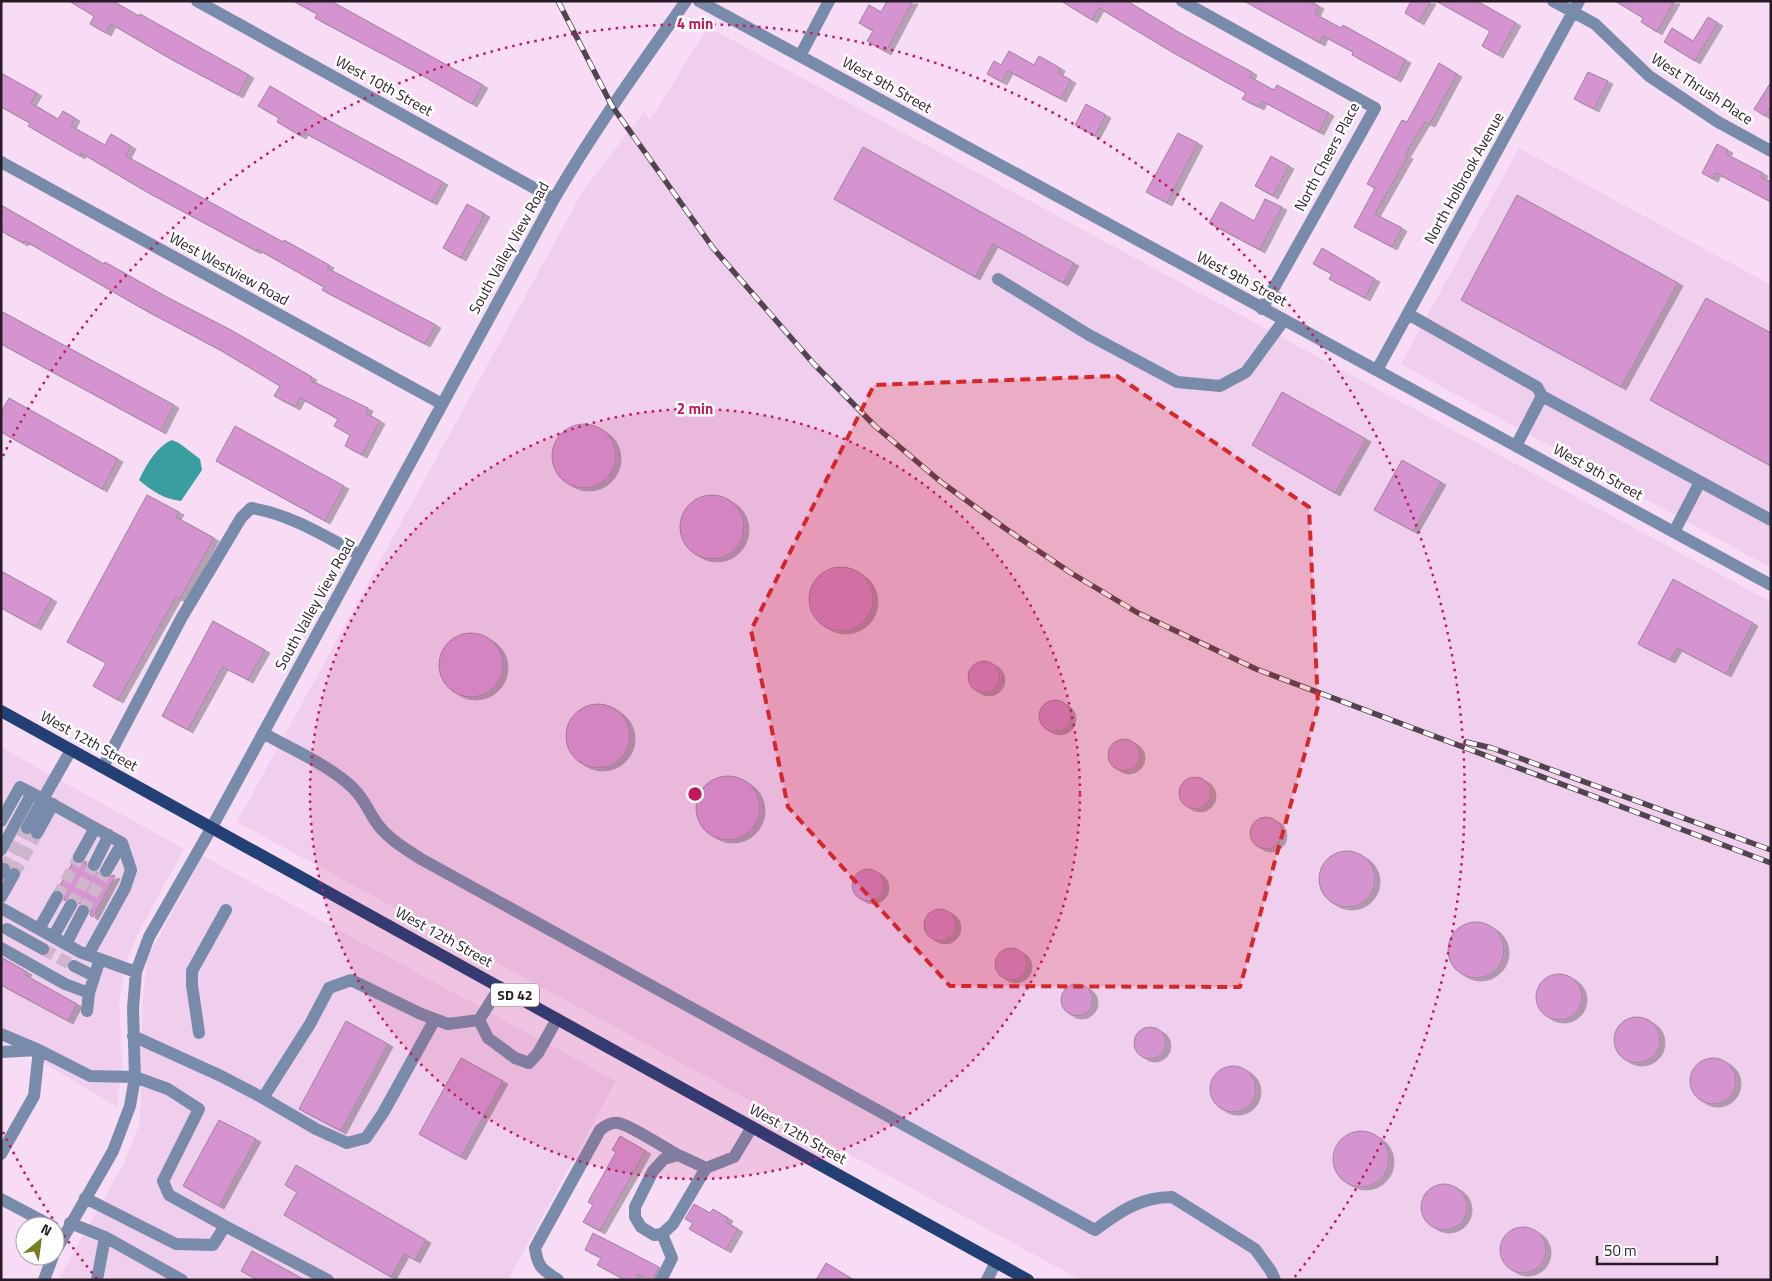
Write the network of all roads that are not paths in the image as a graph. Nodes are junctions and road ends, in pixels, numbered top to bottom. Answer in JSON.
{"nodes":[{"id":1,"x":197,"y":1,"type":"edge"},
{"id":2,"x":686,"y":1,"type":"edge"},
{"id":3,"x":699,"y":1,"type":"edge"},
{"id":4,"x":829,"y":1,"type":"edge"},
{"id":5,"x":1182,"y":1,"type":"edge"},
{"id":6,"x":1553,"y":1,"type":"edge"},
{"id":7,"x":1576,"y":7,"type":"edge"},
{"id":8,"x":800,"y":56,"type":"junction"},
{"id":9,"x":1771,"y":151,"type":"edge"},
{"id":10,"x":1,"y":162,"type":"edge"},
{"id":11,"x":554,"y":199,"type":"junction"},
{"id":12,"x":998,"y":278,"type":"dead end"},
{"id":13,"x":1262,"y":309,"type":"junction"},
{"id":14,"x":1408,"y":314,"type":"junction"},
{"id":15,"x":1284,"y":320,"type":"junction"},
{"id":16,"x":1377,"y":370,"type":"junction"},
{"id":17,"x":1542,"y":396,"type":"junction"},
{"id":18,"x":442,"y":404,"type":"junction"},
{"id":19,"x":1516,"y":446,"type":"junction"},
{"id":20,"x":1700,"y":482,"type":"junction"},
{"id":21,"x":1771,"y":520,"type":"edge"},
{"id":22,"x":1674,"y":532,"type":"junction"},
{"id":23,"x":360,"y":555,"type":"junction"},
{"id":24,"x":1771,"y":585,"type":"edge"},
{"id":25,"x":1,"y":711,"type":"edge"},
{"id":26,"x":263,"y":733,"type":"junction"},
{"id":27,"x":71,"y":750,"type":"junction"},
{"id":28,"x":103,"y":767,"type":"junction"},
{"id":29,"x":43,"y":799,"type":"junction"},
{"id":30,"x":1,"y":821,"type":"edge"},
{"id":31,"x":212,"y":827,"type":"junction"},
{"id":32,"x":95,"y":828,"type":"junction"},
{"id":33,"x":32,"y":831,"type":"tunnel mouth"},
{"id":34,"x":109,"y":836,"type":"junction"},
{"id":35,"x":122,"y":843,"type":"junction"},
{"id":36,"x":1,"y":850,"type":"edge"},
{"id":37,"x":79,"y":857,"type":"tunnel mouth"},
{"id":38,"x":94,"y":865,"type":"tunnel mouth"},
{"id":39,"x":106,"y":871,"type":"tunnel mouth"},
{"id":40,"x":6,"y":872,"type":"tunnel mouth"},
{"id":41,"x":1,"y":897,"type":"edge"},
{"id":42,"x":57,"y":897,"type":"tunnel mouth"},
{"id":43,"x":71,"y":905,"type":"tunnel mouth"},
{"id":44,"x":1,"y":908,"type":"edge"},
{"id":45,"x":226,"y":910,"type":"dead end"},
{"id":46,"x":83,"y":912,"type":"tunnel mouth"},
{"id":47,"x":14,"y":916,"type":"junction"},
{"id":48,"x":39,"y":929,"type":"junction"},
{"id":49,"x":4,"y":934,"type":"edge"},
{"id":50,"x":53,"y":937,"type":"junction"},
{"id":51,"x":66,"y":944,"type":"junction"},
{"id":52,"x":1,"y":948,"type":"edge"},
{"id":53,"x":42,"y":949,"type":"tunnel mouth"},
{"id":54,"x":94,"y":957,"type":"junction"},
{"id":55,"x":74,"y":966,"type":"tunnel mouth"},
{"id":56,"x":136,"y":972,"type":"junction"},
{"id":57,"x":94,"y":976,"type":"junction"},
{"id":58,"x":500,"y":987,"type":"junction"},
{"id":59,"x":89,"y":994,"type":"junction"},
{"id":60,"x":87,"y":1011,"type":"dead end"},
{"id":61,"x":435,"y":1019,"type":"junction"},
{"id":62,"x":557,"y":1019,"type":"junction"},
{"id":63,"x":479,"y":1020,"type":"junction"},
{"id":64,"x":199,"y":1033,"type":"dead end"},
{"id":65,"x":1,"y":1034,"type":"edge"},
{"id":66,"x":134,"y":1036,"type":"junction"},
{"id":67,"x":39,"y":1050,"type":"junction"},
{"id":68,"x":1,"y":1052,"type":"edge"},
{"id":69,"x":135,"y":1077,"type":"junction"},
{"id":70,"x":263,"y":1098,"type":"junction"},
{"id":71,"x":752,"y":1127,"type":"junction"},
{"id":72,"x":1,"y":1154,"type":"edge"},
{"id":73,"x":678,"y":1155,"type":"junction"},
{"id":74,"x":706,"y":1168,"type":"junction"},
{"id":75,"x":85,"y":1198,"type":"junction"},
{"id":76,"x":1,"y":1199,"type":"edge"},
{"id":77,"x":37,"y":1216,"type":"edge"},
{"id":78,"x":65,"y":1221,"type":"edge"},
{"id":79,"x":225,"y":1226,"type":"junction"},
{"id":80,"x":65,"y":1228,"type":"edge"},
{"id":81,"x":662,"y":1234,"type":"junction"},
{"id":82,"x":105,"y":1237,"type":"junction"},
{"id":83,"x":996,"y":1262,"type":"junction"},
{"id":84,"x":49,"y":1266,"type":"edge"},
{"id":85,"x":44,"y":1280,"type":"edge"},
{"id":86,"x":97,"y":1280,"type":"edge"},
{"id":87,"x":182,"y":1280,"type":"edge"},
{"id":88,"x":328,"y":1280,"type":"edge"},
{"id":89,"x":558,"y":1280,"type":"edge"},
{"id":90,"x":661,"y":1280,"type":"edge"},
{"id":91,"x":987,"y":1280,"type":"edge"},
{"id":92,"x":1028,"y":1280,"type":"edge"},
{"id":93,"x":1275,"y":1280,"type":"edge"}],
"edges":[{"from":1,"to":11,"type":"street","name":"West 10th Street"},
{"from":2,"to":11,"type":"street","name":"South Valley View Road"},
{"from":3,"to":8,"type":"street","name":"West 9th Street"},
{"from":4,"to":8,"type":"street"},
{"from":5,"to":13,"type":"street","name":"North Cheers Place"},
{"from":6,"to":7,"type":"street","name":"West Thrush Place"},
{"from":7,"to":9,"type":"street","name":"West Thrush Place"},
{"from":7,"to":14,"type":"street","name":"North Holbrook Avenue"},
{"from":8,"to":13,"type":"street","name":"West 9th Street"},
{"from":10,"to":18,"type":"street","name":"West Westview Road"},
{"from":11,"to":18,"type":"street","name":"South Valley View Road"},
{"from":12,"to":15,"type":"street"},
{"from":13,"to":15,"type":"street","name":"West 9th Street"},
{"from":14,"to":16,"type":"street","name":"North Holbrook Avenue"},
{"from":14,"to":17,"type":"street"},
{"from":15,"to":16,"type":"street","name":"West 9th Street"},
{"from":16,"to":19,"type":"street","name":"West 9th Street"},
{"from":17,"to":19,"type":"street"},
{"from":17,"to":20,"type":"street"},
{"from":18,"to":23,"type":"street","name":"South Valley View Road"},
{"from":19,"to":22,"type":"street","name":"West 9th Street"},
{"from":20,"to":21,"type":"street"},
{"from":20,"to":22,"type":"street"},
{"from":22,"to":24,"type":"street","name":"West 9th Street"},
{"from":23,"to":26,"type":"street","name":"South Valley View Road"},
{"from":23,"to":28,"type":"street"},
{"from":25,"to":27,"type":"main road","name":"West 12th Street","number":"SD 42"},
{"from":26,"to":31,"type":"street","name":"South Valley View Road"},
{"from":26,"to":93,"type":"street"},
{"from":27,"to":28,"type":"main road","name":"West 12th Street","number":"SD 42"},
{"from":27,"to":29,"type":"street"},
{"from":28,"to":31,"type":"main road","name":"West 12th Street","number":"SD 42"},
{"from":29,"to":30,"type":"street"},
{"from":29,"to":32,"type":"street"},
{"from":29,"to":33,"type":"street"},
{"from":29,"to":36,"type":"street"},
{"from":31,"to":56,"type":"street","name":"South Valley View Road"},
{"from":31,"to":58,"type":"main road","name":"West 12th Street","number":"SD 42"},
{"from":32,"to":34,"type":"street"},
{"from":32,"to":37,"type":"street"},
{"from":34,"to":35,"type":"street"},
{"from":34,"to":38,"type":"street"},
{"from":35,"to":39,"type":"street"},
{"from":35,"to":54,"type":"street"},
{"from":40,"to":41,"type":"street"},
{"from":42,"to":48,"type":"street"},
{"from":43,"to":50,"type":"street"},
{"from":44,"to":47,"type":"street"},
{"from":45,"to":64,"type":"street"},
{"from":46,"to":51,"type":"street"},
{"from":47,"to":48,"type":"street"},
{"from":47,"to":49,"type":"street"},
{"from":48,"to":50,"type":"street"},
{"from":49,"to":53,"type":"street"},
{"from":50,"to":51,"type":"street"},
{"from":51,"to":54,"type":"street"},
{"from":52,"to":59,"type":"street"},
{"from":54,"to":56,"type":"street"},
{"from":54,"to":57,"type":"street"},
{"from":55,"to":57,"type":"street"},
{"from":56,"to":66,"type":"street","name":"South Valley View Road"},
{"from":57,"to":59,"type":"street"},
{"from":58,"to":62,"type":"main road","name":"West 12th Street","number":"SD 42"},
{"from":58,"to":63,"type":"street"},
{"from":59,"to":60,"type":"street"},
{"from":61,"to":63,"type":"street"},
{"from":61,"to":70,"type":"street"},
{"from":61,"to":70,"type":"street"},
{"from":62,"to":63,"type":"street"},
{"from":62,"to":71,"type":"main road","name":"West 12th Street","number":"SD 42"},
{"from":65,"to":67,"type":"street"},
{"from":66,"to":69,"type":"street","name":"South Valley View Road"},
{"from":66,"to":70,"type":"street"},
{"from":67,"to":68,"type":"street"},
{"from":67,"to":69,"type":"street"},
{"from":67,"to":72,"type":"street"},
{"from":69,"to":75,"type":"street","name":"South Valley View Road"},
{"from":69,"to":79,"type":"street"},
{"from":71,"to":74,"type":"street"},
{"from":71,"to":83,"type":"main road","name":"West 12th Street","number":"SD 42"},
{"from":73,"to":74,"type":"street"},
{"from":73,"to":81,"type":"street"},
{"from":73,"to":89,"type":"street"},
{"from":74,"to":81,"type":"street"},
{"from":75,"to":78,"type":"street","name":"South Valley View Road"},
{"from":75,"to":79,"type":"street"},
{"from":76,"to":77,"type":"street"},
{"from":79,"to":88,"type":"street"},
{"from":80,"to":82,"type":"street"},
{"from":81,"to":90,"type":"street"},
{"from":82,"to":86,"type":"street"},
{"from":82,"to":87,"type":"street"},
{"from":83,"to":91,"type":"street"},
{"from":83,"to":92,"type":"main road","name":"West 12th Street","number":"SD 42"},
{"from":84,"to":85,"type":"street"}]}
